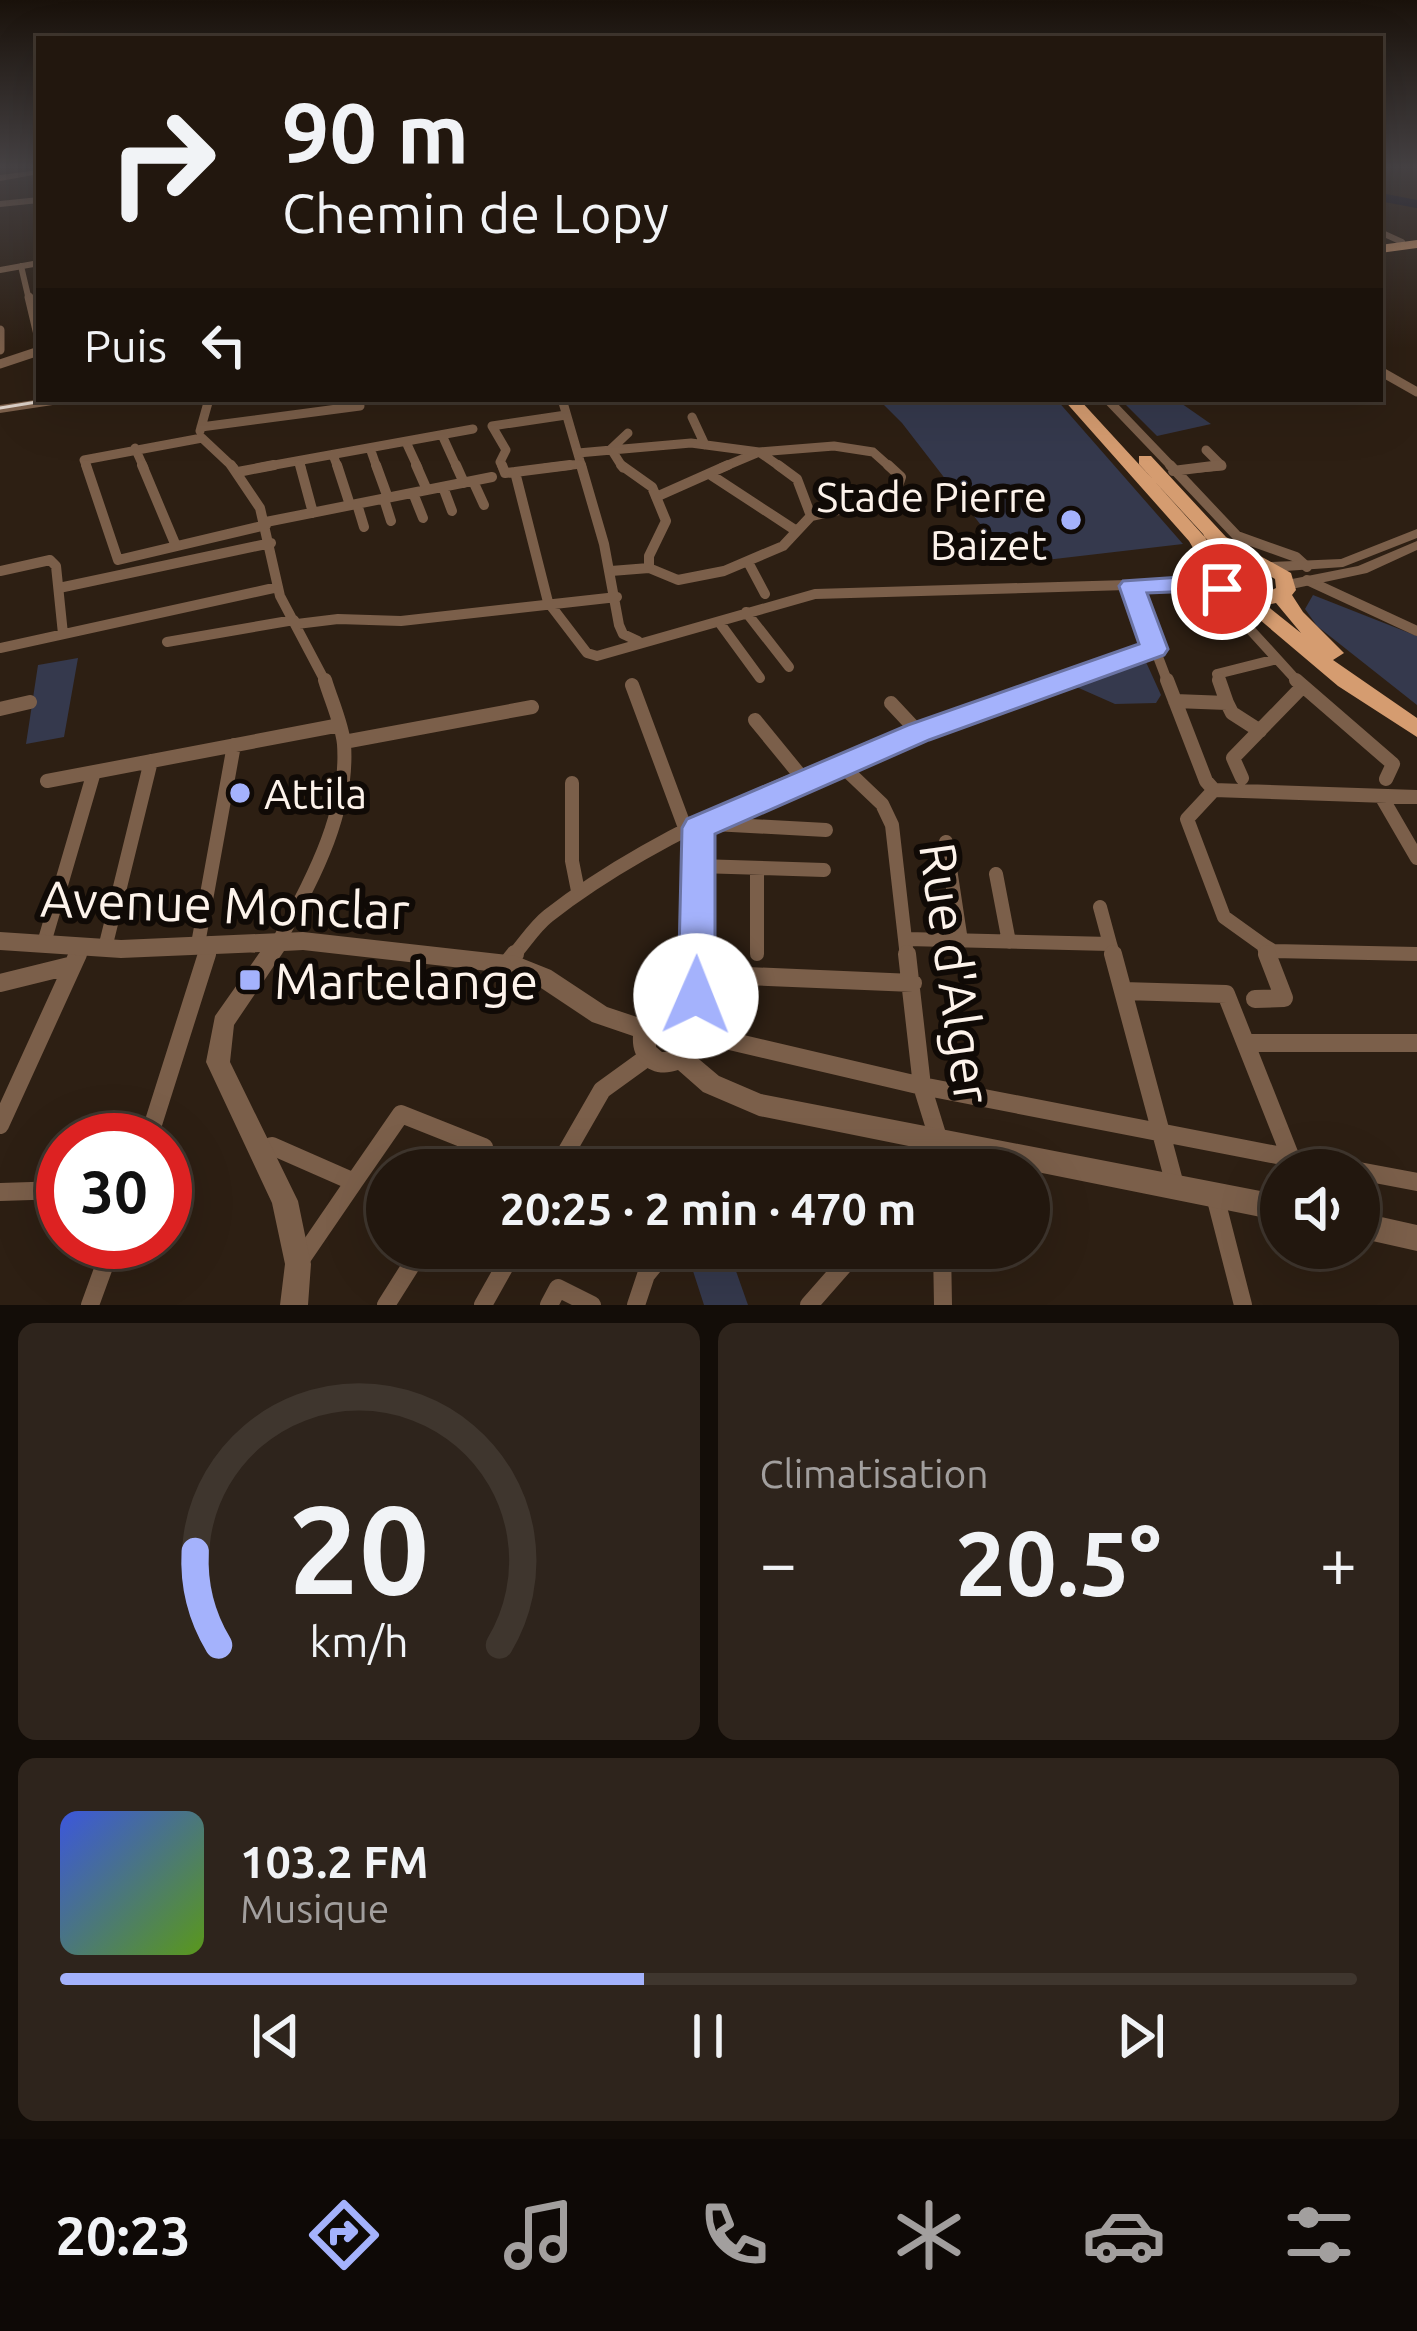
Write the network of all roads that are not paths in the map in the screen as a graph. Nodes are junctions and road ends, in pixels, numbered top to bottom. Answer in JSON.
{"nodes":[{"id":1,"x":1383,"y":233,"type":"edge"},
{"id":2,"x":1412,"y":242,"type":"edge"},
{"id":3,"x":36,"y":264,"type":"edge"},
{"id":4,"x":21,"y":266,"type":"junction"},
{"id":5,"x":0,"y":270,"type":"edge"},
{"id":6,"x":36,"y":327,"type":"edge"},
{"id":7,"x":0,"y":330,"type":"edge"},
{"id":8,"x":36,"y":351,"type":"edge"},
{"id":9,"x":2,"y":357,"type":"edge"},
{"id":10,"x":1383,"y":373,"type":"edge"},
{"id":11,"x":1417,"y":392,"type":"edge"},
{"id":12,"x":48,"y":402,"type":"edge"},
{"id":13,"x":208,"y":402,"type":"edge"},
{"id":14,"x":563,"y":402,"type":"edge"},
{"id":15,"x":1073,"y":402,"type":"edge"},
{"id":16,"x":1092,"y":402,"type":"edge"},
{"id":17,"x":1110,"y":402,"type":"edge"},
{"id":18,"x":360,"y":406,"type":"dead end"},
{"id":19,"x":0,"y":410,"type":"edge"},
{"id":20,"x":566,"y":415,"type":"junction"},
{"id":21,"x":692,"y":417,"type":"dead end"},
{"id":22,"x":473,"y":429,"type":"dead end"},
{"id":23,"x":202,"y":432,"type":"junction"},
{"id":24,"x":628,"y":433,"type":"dead end"},
{"id":25,"x":442,"y":435,"type":"junction"},
{"id":26,"x":406,"y":442,"type":"junction"},
{"id":27,"x":705,"y":445,"type":"junction"},
{"id":28,"x":135,"y":448,"type":"junction"},
{"id":29,"x":370,"y":448,"type":"junction"},
{"id":30,"x":611,"y":449,"type":"junction"},
{"id":31,"x":1206,"y":450,"type":"dead end"},
{"id":32,"x":759,"y":452,"type":"junction"},
{"id":33,"x":333,"y":455,"type":"junction"},
{"id":34,"x":579,"y":458,"type":"junction"},
{"id":35,"x":299,"y":460,"type":"junction"},
{"id":36,"x":1222,"y":466,"type":"junction"},
{"id":37,"x":1173,"y":471,"type":"junction"},
{"id":38,"x":238,"y":472,"type":"junction"},
{"id":39,"x":515,"y":472,"type":"junction"},
{"id":40,"x":711,"y":475,"type":"junction"},
{"id":41,"x":1232,"y":476,"type":"dead end"},
{"id":42,"x":492,"y":477,"type":"dead end"},
{"id":43,"x":468,"y":482,"type":"junction"},
{"id":44,"x":442,"y":487,"type":"junction"},
{"id":45,"x":427,"y":490,"type":"junction"},
{"id":46,"x":413,"y":493,"type":"junction"},
{"id":47,"x":656,"y":497,"type":"junction"},
{"id":48,"x":386,"y":498,"type":"junction"},
{"id":49,"x":354,"y":505,"type":"junction"},
{"id":50,"x":484,"y":506,"type":"dead end"},
{"id":51,"x":452,"y":511,"type":"dead end"},
{"id":52,"x":313,"y":513,"type":"junction"},
{"id":53,"x":811,"y":516,"type":"junction"},
{"id":54,"x":423,"y":518,"type":"dead end"},
{"id":55,"x":391,"y":521,"type":"dead end"},
{"id":56,"x":266,"y":524,"type":"junction"},
{"id":57,"x":364,"y":527,"type":"dead end"},
{"id":58,"x":795,"y":530,"type":"junction"},
{"id":59,"x":271,"y":543,"type":"junction"},
{"id":60,"x":1411,"y":544,"type":"edge"},
{"id":61,"x":176,"y":546,"type":"junction"},
{"id":62,"x":1247,"y":559,"type":"junction"},
{"id":63,"x":748,"y":562,"type":"junction"},
{"id":64,"x":649,"y":568,"type":"junction"},
{"id":65,"x":0,"y":572,"type":"edge"},
{"id":66,"x":610,"y":572,"type":"junction"},
{"id":67,"x":1210,"y":578,"type":"junction"},
{"id":68,"x":1298,"y":581,"type":"junction"},
{"id":69,"x":1132,"y":586,"type":"junction"},
{"id":70,"x":278,"y":587,"type":"junction"},
{"id":71,"x":59,"y":588,"type":"junction"},
{"id":72,"x":766,"y":594,"type":"dead end"},
{"id":73,"x":616,"y":597,"type":"junction"},
{"id":74,"x":548,"y":602,"type":"junction"},
{"id":75,"x":1239,"y":605,"type":"junction"},
{"id":76,"x":746,"y":612,"type":"junction"},
{"id":77,"x":296,"y":622,"type":"junction"},
{"id":78,"x":719,"y":622,"type":"junction"},
{"id":79,"x":1417,"y":631,"type":"edge"},
{"id":80,"x":63,"y":634,"type":"junction"},
{"id":81,"x":638,"y":641,"type":"junction"},
{"id":82,"x":167,"y":642,"type":"dead end"},
{"id":83,"x":0,"y":648,"type":"edge"},
{"id":84,"x":1154,"y":649,"type":"junction"},
{"id":85,"x":1277,"y":659,"type":"junction"},
{"id":86,"x":789,"y":667,"type":"dead end"},
{"id":87,"x":760,"y":678,"type":"dead end"},
{"id":88,"x":1346,"y":681,"type":"junction"},
{"id":89,"x":632,"y":685,"type":"dead end"},
{"id":90,"x":1302,"y":687,"type":"junction"},
{"id":91,"x":1175,"y":701,"type":"junction"},
{"id":92,"x":30,"y":702,"type":"dead end"},
{"id":93,"x":891,"y":703,"type":"dead end"},
{"id":94,"x":1227,"y":703,"type":"junction"},
{"id":95,"x":532,"y":706,"type":"dead end"},
{"id":96,"x":0,"y":709,"type":"edge"},
{"id":97,"x":1417,"y":715,"type":"edge"},
{"id":98,"x":755,"y":720,"type":"dead end"},
{"id":99,"x":340,"y":725,"type":"junction"},
{"id":100,"x":1417,"y":729,"type":"edge"},
{"id":101,"x":1260,"y":730,"type":"junction"},
{"id":102,"x":919,"y":733,"type":"junction"},
{"id":103,"x":344,"y":742,"type":"junction"},
{"id":104,"x":1417,"y":744,"type":"edge"},
{"id":105,"x":234,"y":745,"type":"junction"},
{"id":106,"x":151,"y":761,"type":"junction"},
{"id":107,"x":841,"y":765,"type":"junction"},
{"id":108,"x":94,"y":772,"type":"junction"},
{"id":109,"x":1242,"y":778,"type":"dead end"},
{"id":110,"x":1386,"y":779,"type":"dead end"},
{"id":111,"x":804,"y":780,"type":"junction"},
{"id":112,"x":47,"y":781,"type":"dead end"},
{"id":113,"x":572,"y":783,"type":"dead end"},
{"id":114,"x":1214,"y":790,"type":"junction"},
{"id":115,"x":1381,"y":796,"type":"junction"},
{"id":116,"x":1417,"y":797,"type":"edge"},
{"id":117,"x":697,"y":828,"type":"junction"},
{"id":118,"x":826,"y":830,"type":"dead end"},
{"id":119,"x":946,"y":842,"type":"dead end"},
{"id":120,"x":1417,"y":858,"type":"edge"},
{"id":121,"x":698,"y":866,"type":"junction"},
{"id":122,"x":757,"y":868,"type":"junction"},
{"id":123,"x":824,"y":871,"type":"dead end"},
{"id":124,"x":996,"y":874,"type":"dead end"},
{"id":125,"x":578,"y":891,"type":"junction"},
{"id":126,"x":1100,"y":907,"type":"dead end"},
{"id":127,"x":907,"y":939,"type":"junction"},
{"id":128,"x":279,"y":940,"type":"junction"},
{"id":129,"x":961,"y":940,"type":"junction"},
{"id":130,"x":0,"y":941,"type":"edge"},
{"id":131,"x":1010,"y":942,"type":"junction"},
{"id":132,"x":44,"y":943,"type":"junction"},
{"id":133,"x":205,"y":944,"type":"junction"},
{"id":134,"x":1110,"y":944,"type":"junction"},
{"id":135,"x":1263,"y":946,"type":"junction"},
{"id":136,"x":86,"y":954,"type":"junction"},
{"id":137,"x":757,"y":954,"type":"dead end"},
{"id":138,"x":1417,"y":954,"type":"edge"},
{"id":139,"x":507,"y":964,"type":"junction"},
{"id":140,"x":747,"y":976,"type":"dead end"},
{"id":141,"x":0,"y":983,"type":"edge"},
{"id":142,"x":913,"y":983,"type":"junction"},
{"id":143,"x":1123,"y":991,"type":"junction"},
{"id":144,"x":1255,"y":998,"type":"dead end"},
{"id":145,"x":646,"y":1030,"type":"junction"},
{"id":146,"x":682,"y":1040,"type":"junction"},
{"id":147,"x":1417,"y":1042,"type":"edge"},
{"id":148,"x":1247,"y":1043,"type":"junction"},
{"id":149,"x":649,"y":1056,"type":"junction"},
{"id":150,"x":922,"y":1086,"type":"junction"},
{"id":151,"x":156,"y":1113,"type":"edge"},
{"id":152,"x":0,"y":1125,"type":"edge"},
{"id":153,"x":1162,"y":1132,"type":"junction"},
{"id":154,"x":939,"y":1141,"type":"junction"},
{"id":155,"x":377,"y":1149,"type":"edge"},
{"id":156,"x":483,"y":1149,"type":"edge"},
{"id":157,"x":567,"y":1149,"type":"edge"},
{"id":158,"x":940,"y":1149,"type":"edge"},
{"id":159,"x":1288,"y":1149,"type":"edge"},
{"id":160,"x":260,"y":1150,"type":"junction"},
{"id":161,"x":1260,"y":1152,"type":"edge"},
{"id":162,"x":366,"y":1165,"type":"edge"},
{"id":163,"x":1380,"y":1175,"type":"edge"},
{"id":164,"x":354,"y":1182,"type":"junction"},
{"id":165,"x":1417,"y":1182,"type":"edge"},
{"id":166,"x":1175,"y":1185,"type":"junction"},
{"id":167,"x":36,"y":1191,"type":"edge"},
{"id":168,"x":0,"y":1192,"type":"edge"},
{"id":169,"x":1215,"y":1194,"type":"junction"},
{"id":170,"x":1260,"y":1204,"type":"edge"},
{"id":171,"x":1380,"y":1230,"type":"edge"},
{"id":172,"x":1417,"y":1238,"type":"edge"},
{"id":173,"x":298,"y":1264,"type":"junction"},
{"id":174,"x":103,"y":1269,"type":"edge"},
{"id":175,"x":409,"y":1269,"type":"edge"},
{"id":176,"x":503,"y":1269,"type":"edge"},
{"id":177,"x":651,"y":1269,"type":"edge"},
{"id":178,"x":841,"y":1269,"type":"edge"},
{"id":179,"x":942,"y":1269,"type":"edge"},
{"id":180,"x":554,"y":1296,"type":"edge"},
{"id":181,"x":90,"y":1305,"type":"edge"},
{"id":182,"x":294,"y":1305,"type":"edge"},
{"id":183,"x":386,"y":1305,"type":"edge"},
{"id":184,"x":483,"y":1305,"type":"edge"},
{"id":185,"x":592,"y":1305,"type":"edge"},
{"id":186,"x":636,"y":1305,"type":"edge"},
{"id":187,"x":809,"y":1305,"type":"edge"},
{"id":188,"x":943,"y":1305,"type":"edge"},
{"id":189,"x":1243,"y":1305,"type":"edge"}],
"edges":[{"from":1,"to":2,"type":"street"},
{"from":3,"to":4,"type":"street"},
{"from":4,"to":5,"type":"street"},
{"from":4,"to":6,"type":"street"},
{"from":7,"to":9,"type":"street"},
{"from":8,"to":9,"type":"street"},
{"from":10,"to":11,"type":"street"},
{"from":12,"to":19,"type":"street"},
{"from":13,"to":23,"type":"street"},
{"from":14,"to":20,"type":"street"},
{"from":15,"to":67,"type":"main road"},
{"from":16,"to":62,"type":"main road"},
{"from":17,"to":37,"type":"street"},
{"from":18,"to":23,"type":"street"},
{"from":20,"to":34,"type":"street"},
{"from":20,"to":39,"type":"street"},
{"from":21,"to":27,"type":"street"},
{"from":22,"to":25,"type":"street"},
{"from":23,"to":28,"type":"street"},
{"from":23,"to":38,"type":"street"},
{"from":24,"to":30,"type":"street"},
{"from":25,"to":26,"type":"street"},
{"from":25,"to":43,"type":"street"},
{"from":26,"to":29,"type":"street"},
{"from":26,"to":45,"type":"street"},
{"from":27,"to":30,"type":"street"},
{"from":27,"to":32,"type":"street"},
{"from":28,"to":61,"type":"street"},
{"from":28,"to":61,"type":"street"},
{"from":29,"to":33,"type":"street"},
{"from":29,"to":48,"type":"street"},
{"from":30,"to":34,"type":"street"},
{"from":30,"to":47,"type":"street"},
{"from":31,"to":36,"type":"street"},
{"from":32,"to":40,"type":"street"},
{"from":32,"to":53,"type":"street"},
{"from":32,"to":53,"type":"street"},
{"from":33,"to":35,"type":"street"},
{"from":33,"to":49,"type":"street"},
{"from":34,"to":39,"type":"street"},
{"from":34,"to":66,"type":"street"},
{"from":35,"to":38,"type":"street"},
{"from":35,"to":52,"type":"street"},
{"from":36,"to":37,"type":"street"},
{"from":36,"to":41,"type":"street"},
{"from":37,"to":68,"type":"street"},
{"from":38,"to":56,"type":"street"},
{"from":39,"to":74,"type":"street"},
{"from":40,"to":47,"type":"street"},
{"from":40,"to":58,"type":"street"},
{"from":42,"to":43,"type":"street"},
{"from":43,"to":44,"type":"street"},
{"from":43,"to":50,"type":"street"},
{"from":44,"to":45,"type":"street"},
{"from":44,"to":51,"type":"street"},
{"from":45,"to":46,"type":"street"},
{"from":46,"to":48,"type":"street"},
{"from":46,"to":54,"type":"street"},
{"from":47,"to":64,"type":"street"},
{"from":48,"to":49,"type":"street"},
{"from":48,"to":55,"type":"street"},
{"from":49,"to":52,"type":"street"},
{"from":49,"to":57,"type":"street"},
{"from":52,"to":56,"type":"street"},
{"from":53,"to":58,"type":"street"},
{"from":56,"to":59,"type":"street"},
{"from":56,"to":61,"type":"street"},
{"from":58,"to":63,"type":"street"},
{"from":59,"to":70,"type":"street"},
{"from":59,"to":71,"type":"street"},
{"from":60,"to":68,"type":"street"},
{"from":62,"to":67,"type":"main road"},
{"from":62,"to":68,"type":"main road"},
{"from":63,"to":64,"type":"street"},
{"from":63,"to":72,"type":"street"},
{"from":64,"to":66,"type":"street"},
{"from":65,"to":71,"type":"street"},
{"from":66,"to":73,"type":"street"},
{"from":67,"to":69,"type":"street"},
{"from":67,"to":75,"type":"main road"},
{"from":68,"to":75,"type":"main road"},
{"from":68,"to":79,"type":"street"},
{"from":68,"to":97,"type":"main road"},
{"from":69,"to":76,"type":"street"},
{"from":69,"to":84,"type":"street"},
{"from":70,"to":77,"type":"street"},
{"from":70,"to":80,"type":"street"},
{"from":71,"to":80,"type":"street"},
{"from":73,"to":74,"type":"street"},
{"from":73,"to":81,"type":"street"},
{"from":74,"to":77,"type":"street"},
{"from":74,"to":81,"type":"street"},
{"from":75,"to":85,"type":"street"},
{"from":75,"to":88,"type":"main road"},
{"from":76,"to":78,"type":"street"},
{"from":76,"to":86,"type":"street"},
{"from":77,"to":82,"type":"street"},
{"from":77,"to":99,"type":"street"},
{"from":78,"to":81,"type":"street"},
{"from":78,"to":87,"type":"street"},
{"from":80,"to":83,"type":"street"},
{"from":84,"to":91,"type":"street"},
{"from":84,"to":102,"type":"street"},
{"from":85,"to":90,"type":"street"},
{"from":85,"to":94,"type":"street"},
{"from":88,"to":100,"type":"main road"},
{"from":88,"to":104,"type":"main road"},
{"from":89,"to":117,"type":"street"},
{"from":90,"to":101,"type":"street"},
{"from":90,"to":110,"type":"street"},
{"from":91,"to":94,"type":"street"},
{"from":91,"to":114,"type":"street"},
{"from":92,"to":96,"type":"street"},
{"from":93,"to":102,"type":"street"},
{"from":94,"to":101,"type":"street"},
{"from":95,"to":103,"type":"street"},
{"from":98,"to":111,"type":"street"},
{"from":99,"to":103,"type":"street"},
{"from":99,"to":105,"type":"street"},
{"from":101,"to":109,"type":"street"},
{"from":102,"to":107,"type":"street"},
{"from":103,"to":128,"type":"street"},
{"from":105,"to":106,"type":"street"},
{"from":105,"to":133,"type":"street"},
{"from":106,"to":108,"type":"street"},
{"from":106,"to":136,"type":"street"},
{"from":107,"to":111,"type":"street"},
{"from":107,"to":127,"type":"street","name":"Rue d'Alger"},
{"from":108,"to":112,"type":"street"},
{"from":108,"to":132,"type":"street"},
{"from":111,"to":117,"type":"street"},
{"from":113,"to":125,"type":"street"},
{"from":114,"to":115,"type":"street"},
{"from":114,"to":135,"type":"street"},
{"from":115,"to":116,"type":"street"},
{"from":115,"to":120,"type":"street"},
{"from":117,"to":118,"type":"street"},
{"from":117,"to":121,"type":"street"},
{"from":117,"to":125,"type":"street"},
{"from":119,"to":129,"type":"street"},
{"from":121,"to":122,"type":"street"},
{"from":121,"to":146,"type":"street"},
{"from":122,"to":123,"type":"street"},
{"from":122,"to":137,"type":"street"},
{"from":124,"to":131,"type":"street"},
{"from":125,"to":139,"type":"street"},
{"from":126,"to":134,"type":"street"},
{"from":127,"to":129,"type":"street"},
{"from":127,"to":142,"type":"street","name":"Rue d'Alger"},
{"from":128,"to":133,"type":"street","name":"Avenue Monclar"},
{"from":128,"to":139,"type":"street","name":"Avenue Monclar"},
{"from":128,"to":160,"type":"street"},
{"from":129,"to":131,"type":"street"},
{"from":130,"to":132,"type":"street","name":"Avenue Monclar"},
{"from":131,"to":134,"type":"street"},
{"from":132,"to":136,"type":"street","name":"Avenue Monclar"},
{"from":133,"to":136,"type":"street","name":"Avenue Monclar"},
{"from":133,"to":151,"type":"street"},
{"from":134,"to":143,"type":"street"},
{"from":135,"to":138,"type":"street"},
{"from":135,"to":144,"type":"street"},
{"from":136,"to":141,"type":"street"},
{"from":136,"to":152,"type":"street"},
{"from":139,"to":145,"type":"street","name":"Avenue Monclar"},
{"from":140,"to":142,"type":"street"},
{"from":142,"to":150,"type":"street","name":"Rue d'Alger"},
{"from":143,"to":148,"type":"street"},
{"from":143,"to":153,"type":"street"},
{"from":145,"to":146,"type":"street"},
{"from":145,"to":149,"type":"street"},
{"from":146,"to":149,"type":"street"},
{"from":146,"to":150,"type":"street"},
{"from":146,"to":154,"type":"street"},
{"from":147,"to":148,"type":"street"},
{"from":148,"to":159,"type":"street"},
{"from":149,"to":157,"type":"street"},
{"from":150,"to":153,"type":"street"},
{"from":150,"to":154,"type":"street","name":"Rue d'Alger"},
{"from":153,"to":161,"type":"street"},
{"from":153,"to":166,"type":"street"},
{"from":154,"to":158,"type":"street","name":"Rue d'Alger"},
{"from":154,"to":166,"type":"street"},
{"from":155,"to":156,"type":"street"},
{"from":160,"to":164,"type":"street"},
{"from":160,"to":173,"type":"street"},
{"from":162,"to":164,"type":"street"},
{"from":163,"to":165,"type":"street"},
{"from":164,"to":173,"type":"street"},
{"from":166,"to":169,"type":"street"},
{"from":167,"to":168,"type":"street"},
{"from":169,"to":170,"type":"street"},
{"from":169,"to":189,"type":"street"},
{"from":171,"to":172,"type":"street"},
{"from":173,"to":182,"type":"street"},
{"from":174,"to":181,"type":"street"},
{"from":175,"to":183,"type":"street"},
{"from":176,"to":184,"type":"street"},
{"from":177,"to":186,"type":"street"},
{"from":178,"to":187,"type":"street"},
{"from":179,"to":188,"type":"street"},
{"from":180,"to":185,"type":"street"}]}
